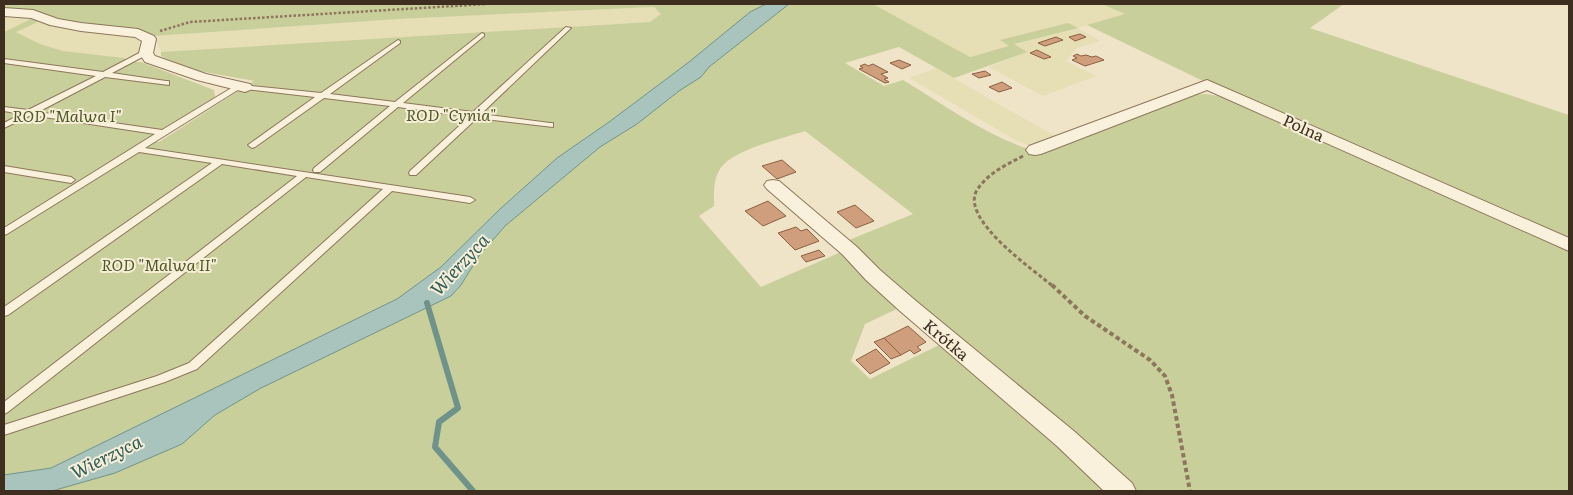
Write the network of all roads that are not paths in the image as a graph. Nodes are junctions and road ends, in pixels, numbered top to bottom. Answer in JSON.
{"nodes":[{"id":1,"x":4,"y":12,"type":"edge"},
{"id":2,"x":568,"y":28,"type":"dead end"},
{"id":3,"x":482,"y":35,"type":"dead end"},
{"id":4,"x":398,"y":42,"type":"dead end"},
{"id":5,"x":146,"y":53,"type":"junction"},
{"id":6,"x":4,"y":61,"type":"edge"},
{"id":7,"x":103,"y":74,"type":"junction"},
{"id":8,"x":166,"y":83,"type":"dead end"},
{"id":9,"x":242,"y":86,"type":"junction"},
{"id":10,"x":322,"y":95,"type":"junction"},
{"id":11,"x":398,"y":105,"type":"junction"},
{"id":12,"x":4,"y":109,"type":"edge"},
{"id":13,"x":28,"y":113,"type":"junction"},
{"id":14,"x":474,"y":115,"type":"junction"},
{"id":15,"x":550,"y":125,"type":"dead end"},
{"id":16,"x":4,"y":126,"type":"edge"},
{"id":17,"x":164,"y":133,"type":"junction"},
{"id":18,"x":252,"y":145,"type":"dead end"},
{"id":19,"x":138,"y":149,"type":"junction"},
{"id":20,"x":1035,"y":150,"type":"road end"},
{"id":21,"x":221,"y":161,"type":"junction"},
{"id":22,"x":4,"y":169,"type":"edge"},
{"id":23,"x":317,"y":170,"type":"dead end"},
{"id":24,"x":413,"y":173,"type":"dead end"},
{"id":25,"x":305,"y":174,"type":"junction"},
{"id":26,"x":71,"y":180,"type":"dead end"},
{"id":27,"x":773,"y":185,"type":"dead end"},
{"id":28,"x":390,"y":188,"type":"junction"},
{"id":29,"x":470,"y":200,"type":"dead end"},
{"id":30,"x":4,"y":232,"type":"edge"},
{"id":31,"x":1569,"y":246,"type":"edge"},
{"id":32,"x":4,"y":312,"type":"edge"},
{"id":33,"x":4,"y":409,"type":"edge"},
{"id":34,"x":4,"y":430,"type":"edge"},
{"id":35,"x":1122,"y":491,"type":"edge"}],
"edges":[{"from":1,"to":5,"type":"street"},
{"from":2,"to":14,"type":"lane"},
{"from":3,"to":11,"type":"lane"},
{"from":4,"to":10,"type":"lane"},
{"from":5,"to":7,"type":"lane"},
{"from":5,"to":9,"type":"street"},
{"from":6,"to":7,"type":"lane"},
{"from":7,"to":8,"type":"lane"},
{"from":7,"to":13,"type":"lane"},
{"from":9,"to":10,"type":"lane"},
{"from":9,"to":17,"type":"lane"},
{"from":10,"to":11,"type":"lane"},
{"from":10,"to":18,"type":"lane"},
{"from":11,"to":14,"type":"lane"},
{"from":11,"to":23,"type":"lane"},
{"from":12,"to":13,"type":"lane"},
{"from":13,"to":16,"type":"lane"},
{"from":13,"to":17,"type":"lane"},
{"from":14,"to":15,"type":"lane"},
{"from":14,"to":24,"type":"lane"},
{"from":17,"to":19,"type":"lane"},
{"from":19,"to":21,"type":"lane"},
{"from":19,"to":30,"type":"lane"},
{"from":20,"to":31,"type":"street","name":"Polna"},
{"from":21,"to":25,"type":"lane"},
{"from":21,"to":32,"type":"lane"},
{"from":22,"to":26,"type":"lane"},
{"from":25,"to":28,"type":"lane"},
{"from":25,"to":33,"type":"lane"},
{"from":27,"to":35,"type":"street","name":"Krótka"},
{"from":28,"to":29,"type":"lane"},
{"from":28,"to":34,"type":"lane"}]}
